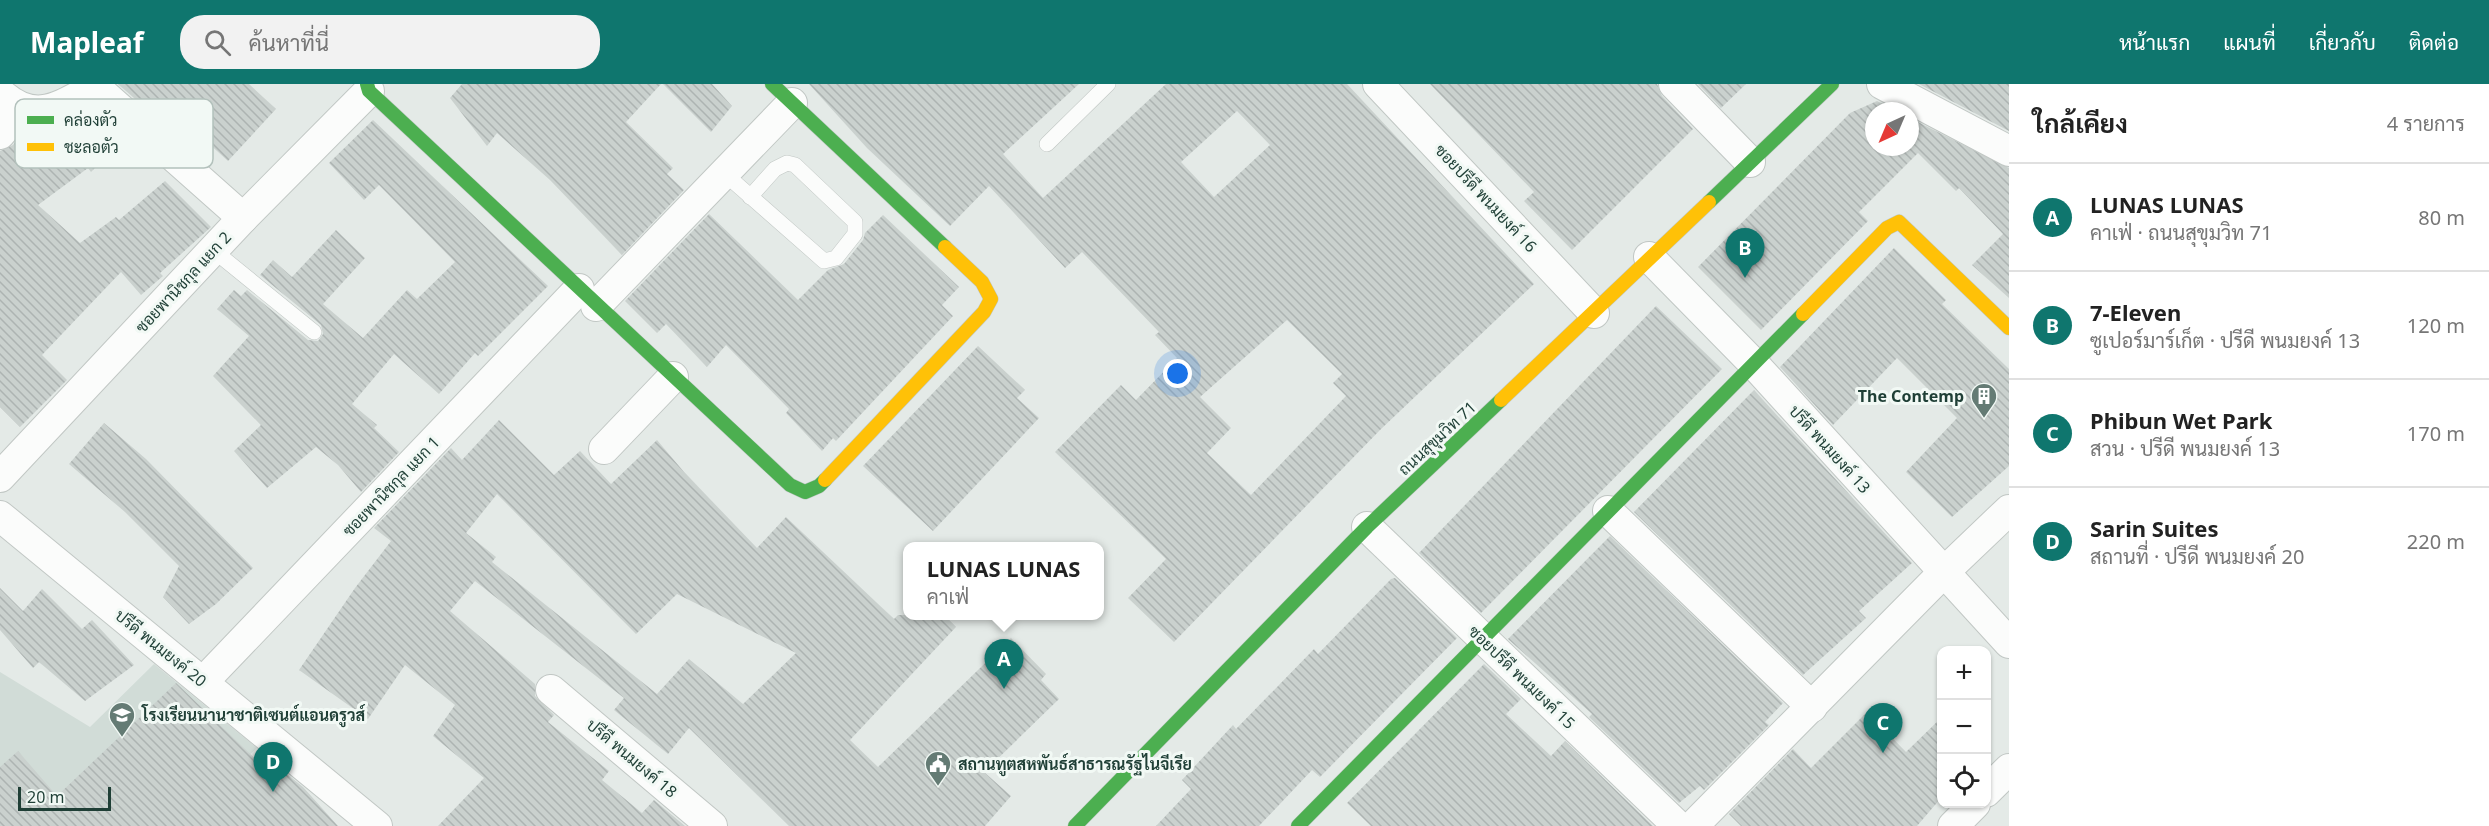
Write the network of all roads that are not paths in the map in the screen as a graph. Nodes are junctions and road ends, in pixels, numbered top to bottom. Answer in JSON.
{"nodes":[{"id":1,"x":1108,"y":84,"type":"edge"},
{"id":2,"x":1378,"y":84,"type":"edge"},
{"id":3,"x":1674,"y":84,"type":"edge"},
{"id":4,"x":1832,"y":84,"type":"edge"},
{"id":5,"x":1882,"y":84,"type":"edge"},
{"id":6,"x":93,"y":86,"type":"edge"},
{"id":7,"x":368,"y":87,"type":"edge"},
{"id":8,"x":782,"y":94,"type":"edge"},
{"id":9,"x":6,"y":98,"type":"edge"},
{"id":10,"x":69,"y":99,"type":"edge"},
{"id":11,"x":108,"y":99,"type":"edge"},
{"id":12,"x":0,"y":134,"type":"edge"},
{"id":13,"x":1047,"y":144,"type":"dead end"},
{"id":14,"x":2009,"y":151,"type":"edge"},
{"id":15,"x":1750,"y":162,"type":"junction"},
{"id":16,"x":186,"y":168,"type":"edge"},
{"id":17,"x":724,"y":174,"type":"junction"},
{"id":18,"x":750,"y":197,"type":"junction"},
{"id":19,"x":243,"y":218,"type":"junction"},
{"id":20,"x":213,"y":250,"type":"junction"},
{"id":21,"x":1649,"y":257,"type":"junction"},
{"id":22,"x":587,"y":298,"type":"junction"},
{"id":23,"x":1594,"y":313,"type":"junction"},
{"id":24,"x":2009,"y":328,"type":"edge"},
{"id":25,"x":314,"y":332,"type":"dead end"},
{"id":26,"x":1754,"y":364,"type":"junction"},
{"id":27,"x":673,"y":377,"type":"junction"},
{"id":28,"x":604,"y":449,"type":"dead end"},
{"id":29,"x":0,"y":477,"type":"edge"},
{"id":30,"x":2009,"y":510,"type":"edge"},
{"id":31,"x":1608,"y":511,"type":"junction"},
{"id":32,"x":0,"y":516,"type":"edge"},
{"id":33,"x":1367,"y":527,"type":"junction"},
{"id":34,"x":1943,"y":573,"type":"junction"},
{"id":35,"x":1482,"y":637,"type":"junction"},
{"id":36,"x":2009,"y":643,"type":"edge"},
{"id":37,"x":203,"y":682,"type":"junction"},
{"id":38,"x":551,"y":690,"type":"dead end"},
{"id":39,"x":1812,"y":707,"type":"junction"},
{"id":40,"x":2009,"y":769,"type":"edge"},
{"id":41,"x":1991,"y":787,"type":"edge"},
{"id":42,"x":1971,"y":808,"type":"edge"},
{"id":43,"x":1313,"y":821,"type":"edge"},
{"id":44,"x":377,"y":826,"type":"edge"},
{"id":45,"x":712,"y":826,"type":"edge"},
{"id":46,"x":1075,"y":826,"type":"edge"},
{"id":47,"x":1678,"y":826,"type":"edge"},
{"id":48,"x":1693,"y":826,"type":"edge"},
{"id":49,"x":1953,"y":826,"type":"edge"}],
"edges":[{"from":1,"to":13,"type":"lane"},
{"from":2,"to":23,"type":"street","name":"ซอยปรีดี พนมยงค์ 16"},
{"from":3,"to":15,"type":"street"},
{"from":4,"to":15,"type":"street","name":"ถนนสุขุมวิท 71"},
{"from":5,"to":14,"type":"street"},
{"from":6,"to":10,"type":"street"},
{"from":6,"to":11,"type":"street"},
{"from":7,"to":19,"type":"street","name":"ซอยพานิชกุล แยก 2"},
{"from":7,"to":22,"type":"street"},
{"from":8,"to":17,"type":"street","name":"ซอยพานิชกุล แยก 1"},
{"from":8,"to":27,"type":"street"},
{"from":9,"to":12,"type":"street"},
{"from":15,"to":21,"type":"street","name":"ถนนสุขุมวิท 71"},
{"from":16,"to":19,"type":"street"},
{"from":17,"to":18,"type":"lane"},
{"from":17,"to":22,"type":"street","name":"ซอยพานิชกุล แยก 1"},
{"from":18,"to":18,"type":"lane"},
{"from":19,"to":20,"type":"street","name":"ซอยพานิชกุล แยก 2"},
{"from":20,"to":25,"type":"lane"},
{"from":20,"to":29,"type":"street","name":"ซอยพานิชกุล แยก 2"},
{"from":21,"to":23,"type":"street","name":"ถนนสุขุมวิท 71"},
{"from":21,"to":26,"type":"street","name":"ปรีดี พนมยงค์ 13"},
{"from":22,"to":27,"type":"street"},
{"from":22,"to":37,"type":"street","name":"ซอยพานิชกุล แยก 1"},
{"from":23,"to":33,"type":"street","name":"ถนนสุขุมวิท 71"},
{"from":24,"to":26,"type":"street"},
{"from":26,"to":31,"type":"street"},
{"from":26,"to":34,"type":"street","name":"ปรีดี พนมยงค์ 13"},
{"from":27,"to":28,"type":"street"},
{"from":30,"to":34,"type":"street"},
{"from":31,"to":35,"type":"street"},
{"from":31,"to":39,"type":"street"},
{"from":32,"to":37,"type":"street","name":"ปรีดี พนมยงค์ 20"},
{"from":33,"to":35,"type":"street","name":"ซอยปรีดี พนมยงค์ 15"},
{"from":33,"to":46,"type":"street","name":"ถนนสุขุมวิท 71"},
{"from":34,"to":36,"type":"street","name":"ปรีดี พนมยงค์ 13"},
{"from":34,"to":39,"type":"street"},
{"from":35,"to":43,"type":"street"},
{"from":35,"to":47,"type":"street","name":"ซอยปรีดี พนมยงค์ 15"},
{"from":37,"to":44,"type":"street","name":"ปรีดี พนมยงค์ 20"},
{"from":38,"to":45,"type":"street","name":"ปรีดี พนมยงค์ 18"},
{"from":39,"to":48,"type":"street"},
{"from":40,"to":41,"type":"street"},
{"from":42,"to":49,"type":"street"}]}
